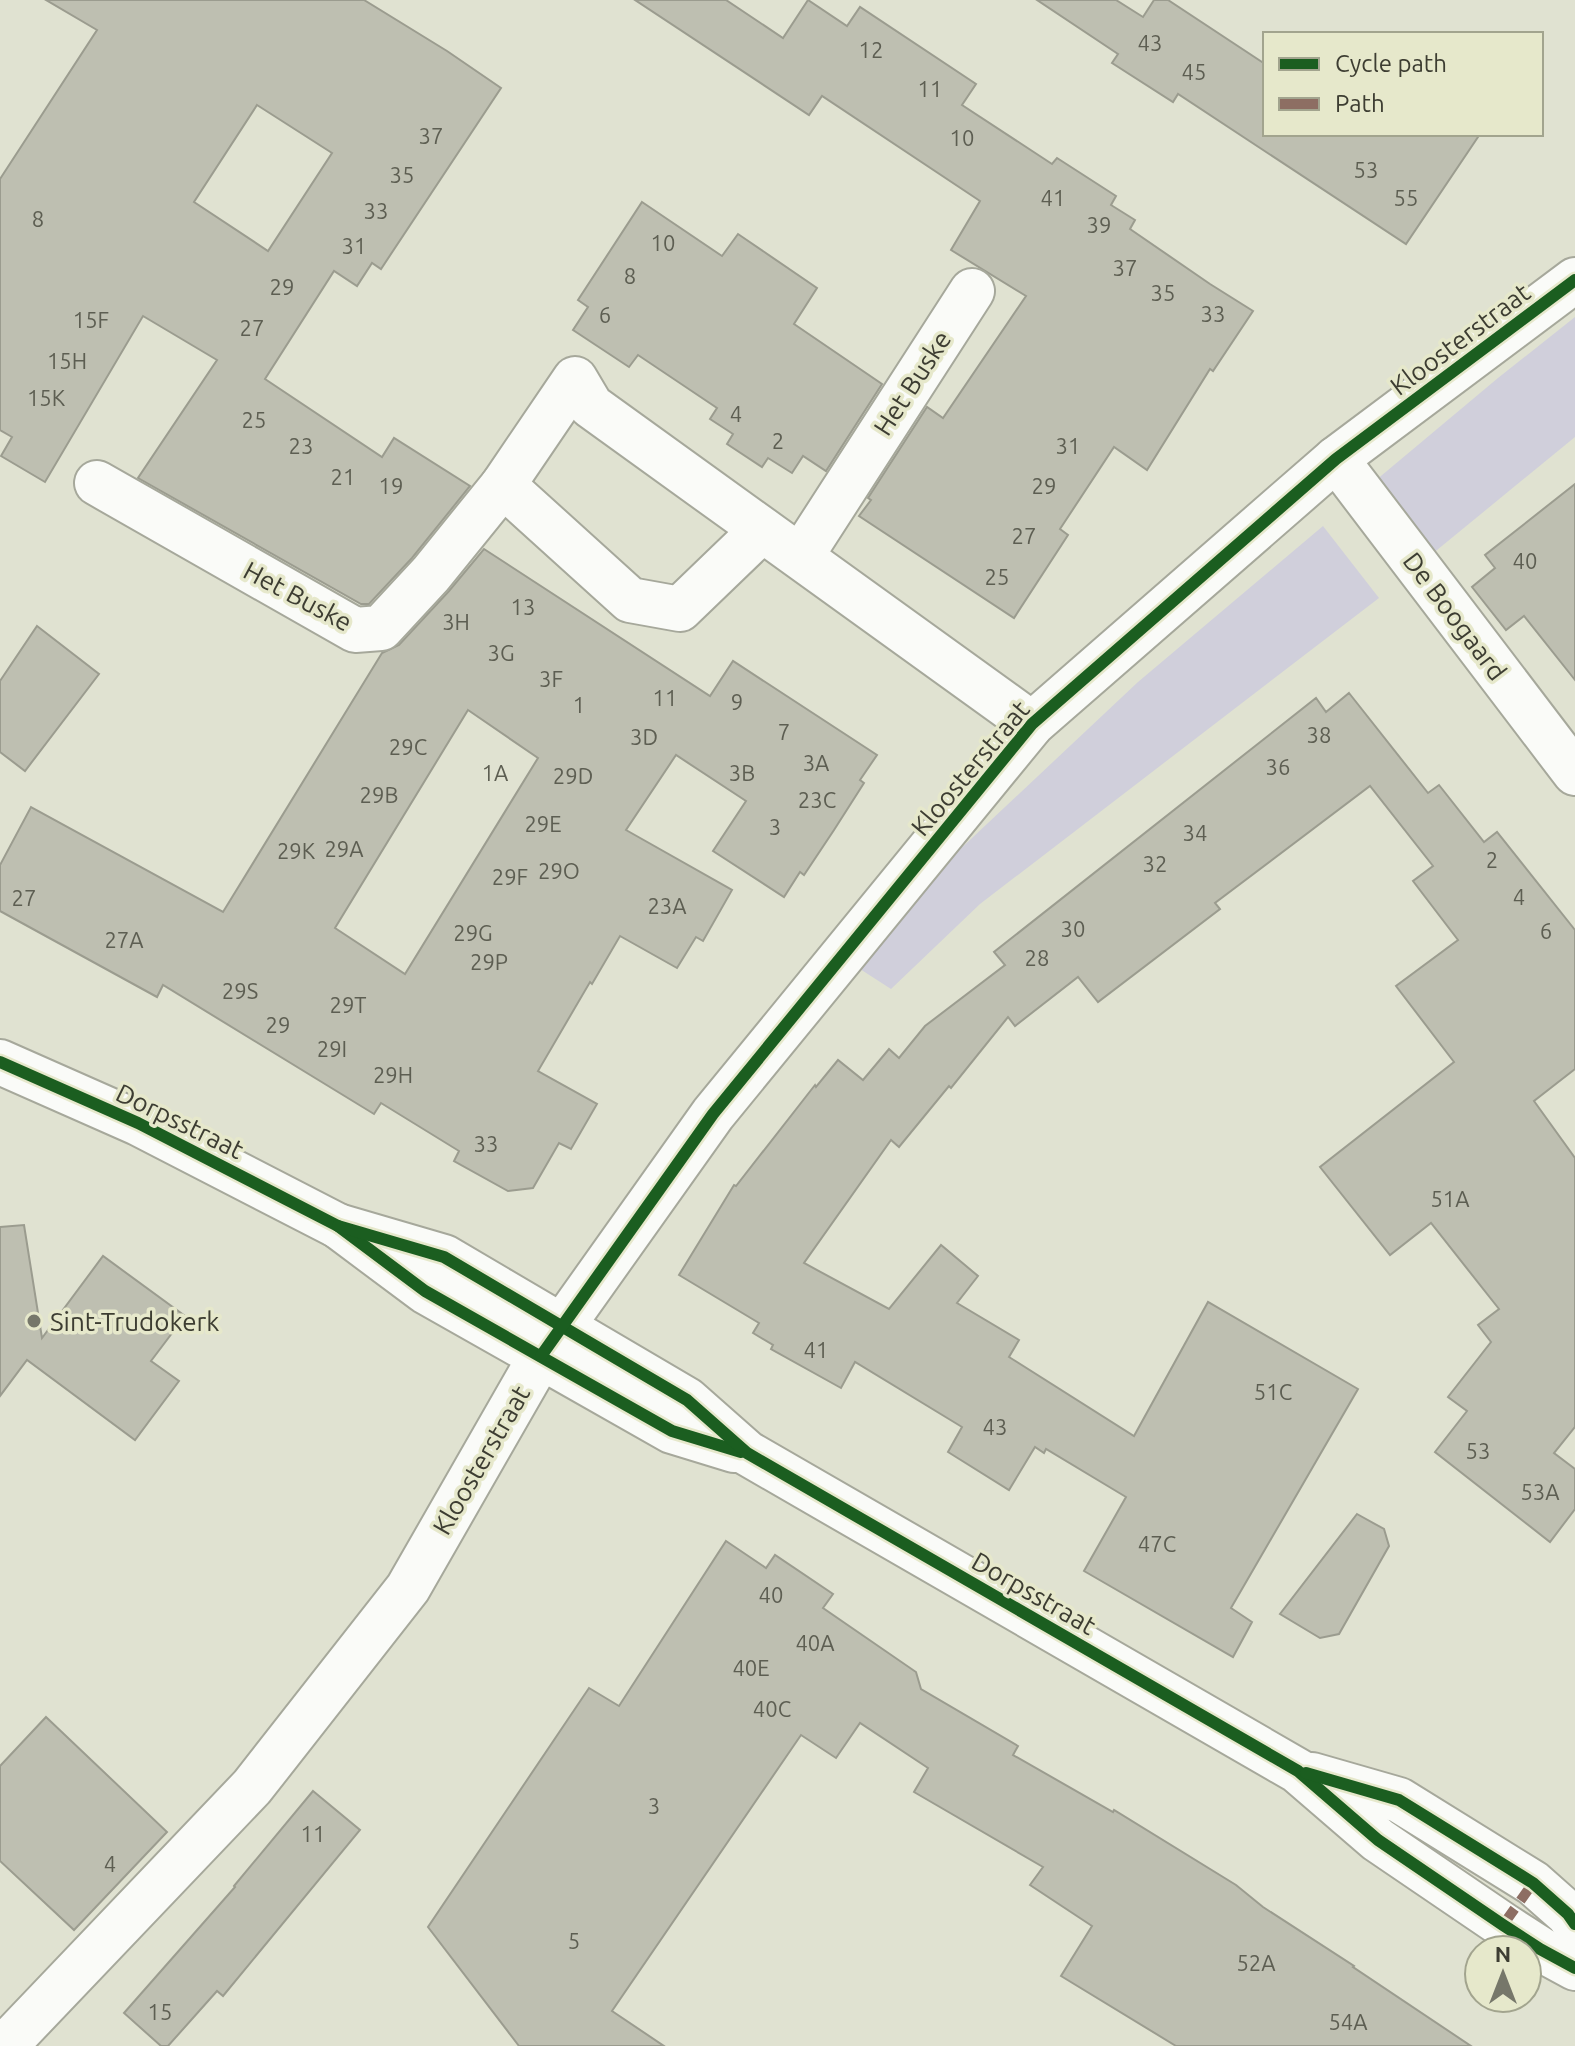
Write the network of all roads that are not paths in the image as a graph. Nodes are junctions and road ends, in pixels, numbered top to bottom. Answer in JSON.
{"nodes":[{"id":1,"x":1575,"y":280,"type":"edge"},
{"id":2,"x":972,"y":291,"type":"dead end"},
{"id":3,"x":1336,"y":459,"type":"junction"},
{"id":4,"x":97,"y":483,"type":"dead end"},
{"id":5,"x":503,"y":485,"type":"junction"},
{"id":6,"x":762,"y":530,"type":"junction"},
{"id":7,"x":801,"y":556,"type":"junction"},
{"id":8,"x":1032,"y":724,"type":"junction"},
{"id":9,"x":1575,"y":773,"type":"edge"},
{"id":10,"x":0,"y":1062,"type":"edge"},
{"id":11,"x":551,"y":1341,"type":"junction"},
{"id":12,"x":1298,"y":1771,"type":"junction"},
{"id":13,"x":1575,"y":1924,"type":"edge"},
{"id":14,"x":1575,"y":1968,"type":"edge"},
{"id":15,"x":5,"y":2046,"type":"edge"}],
"edges":[{"from":1,"to":3,"type":"street","name":"Kloosterstraat"},
{"from":2,"to":7,"type":"street","name":"Het Buske"},
{"from":3,"to":8,"type":"street","name":"Kloosterstraat"},
{"from":3,"to":9,"type":"street","name":"De Boogaard"},
{"from":4,"to":5,"type":"street","name":"Het Buske"},
{"from":5,"to":6,"type":"street"},
{"from":5,"to":6,"type":"street","name":"Het Buske"},
{"from":6,"to":7,"type":"street","name":"Het Buske"},
{"from":7,"to":8,"type":"street","name":"Het Buske"},
{"from":8,"to":11,"type":"street","name":"Kloosterstraat"},
{"from":10,"to":11,"type":"street","name":"Dorpsstraat"},
{"from":11,"to":12,"type":"street","name":"Dorpsstraat"},
{"from":11,"to":15,"type":"street","name":"Kloosterstraat"},
{"from":12,"to":13,"type":"street","name":"Dorpsstraat"},
{"from":12,"to":14,"type":"street","name":"Dorpsstraat"}]}
